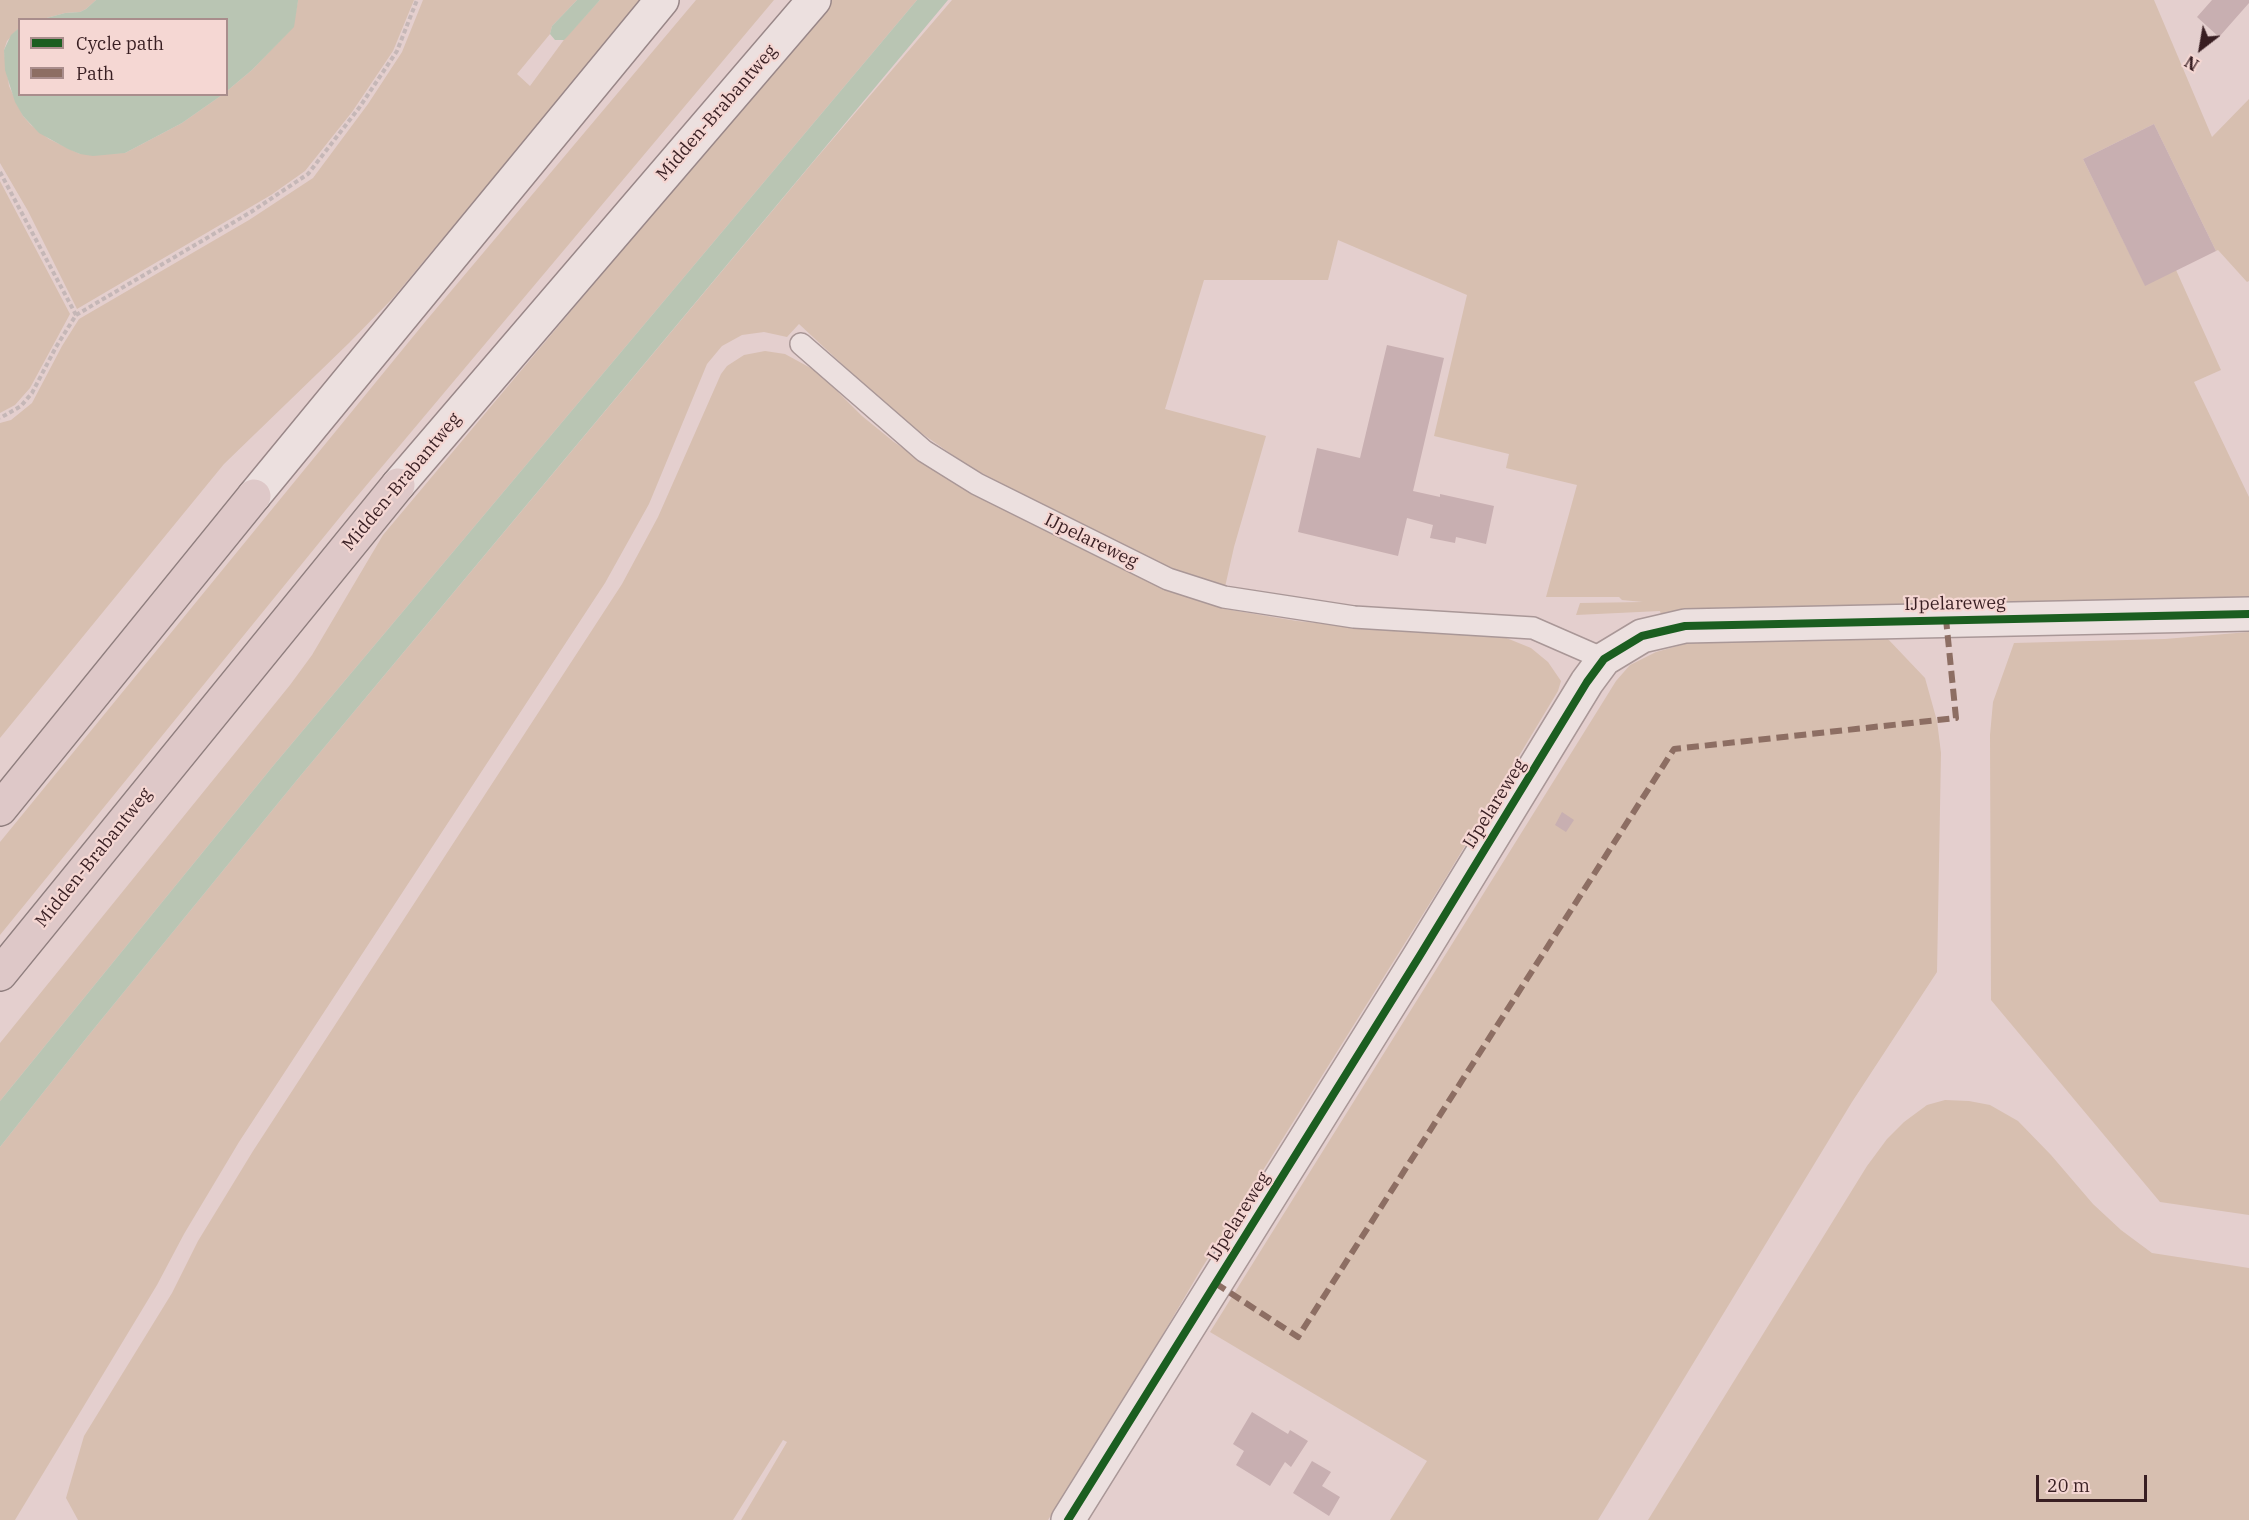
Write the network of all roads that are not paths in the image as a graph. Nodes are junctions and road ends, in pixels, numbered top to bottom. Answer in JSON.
{"nodes":[{"id":1,"x":662,"y":0,"type":"edge"},
{"id":2,"x":814,"y":0,"type":"edge"},
{"id":3,"x":801,"y":344,"type":"dead end"},
{"id":4,"x":398,"y":485,"type":"joint"},
{"id":5,"x":254,"y":496,"type":"joint"},
{"id":6,"x":2249,"y":614,"type":"edge"},
{"id":7,"x":1604,"y":659,"type":"junction"},
{"id":8,"x":0,"y":809,"type":"edge"},
{"id":9,"x":0,"y":974,"type":"edge"},
{"id":10,"x":1068,"y":1520,"type":"edge"}],
"edges":[{"from":1,"to":5,"type":"street"},
{"from":2,"to":4,"type":"street","name":"Midden-Brabantweg"},
{"from":3,"to":7,"type":"lane","name":"IJpelareweg"},
{"from":4,"to":9,"type":"highway","name":"Midden-Brabantweg"},
{"from":5,"to":8,"type":"highway"},
{"from":6,"to":7,"type":"street","name":"IJpelareweg"},
{"from":7,"to":10,"type":"street","name":"IJpelareweg"}]}
